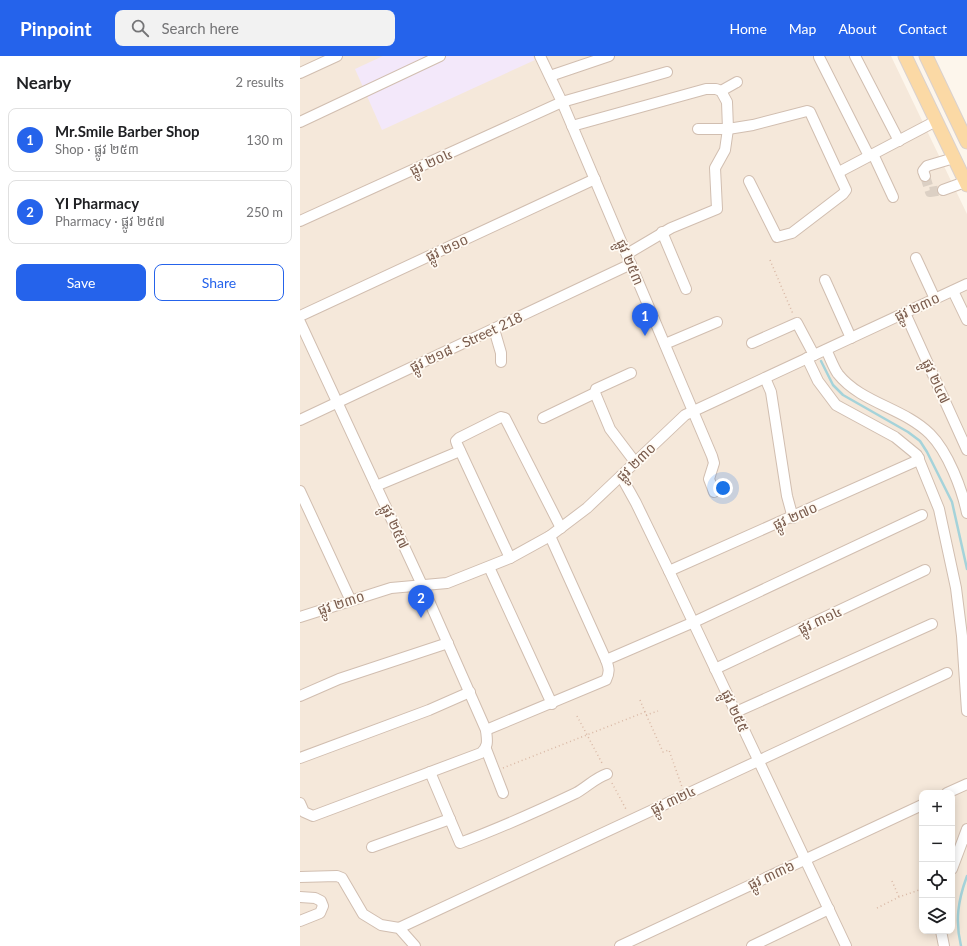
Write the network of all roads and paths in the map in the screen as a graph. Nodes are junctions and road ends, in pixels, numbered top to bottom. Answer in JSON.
{"nodes":[{"id":1,"x":337,"y":56,"type":"edge"},
{"id":2,"x":440,"y":56,"type":"edge"},
{"id":3,"x":540,"y":56,"type":"edge"},
{"id":4,"x":609,"y":56,"type":"edge"},
{"id":5,"x":855,"y":56,"type":"edge"},
{"id":6,"x":905,"y":56,"type":"edge"},
{"id":7,"x":926,"y":56,"type":"edge"},
{"id":8,"x":819,"y":57,"type":"edge"},
{"id":9,"x":667,"y":72,"type":"dead end"},
{"id":10,"x":300,"y":73,"type":"edge"},
{"id":11,"x":550,"y":76,"type":"junction"},
{"id":12,"x":737,"y":82,"type":"dead end"},
{"id":13,"x":721,"y":91,"type":"junction"},
{"id":14,"x":562,"y":102,"type":"junction"},
{"id":15,"x":936,"y":121,"type":"junction"},
{"id":16,"x":300,"y":122,"type":"edge"},
{"id":17,"x":572,"y":126,"type":"junction"},
{"id":18,"x":728,"y":128,"type":"junction"},
{"id":19,"x":698,"y":129,"type":"dead end"},
{"id":20,"x":899,"y":140,"type":"junction"},
{"id":21,"x":967,"y":142,"type":"edge"},
{"id":22,"x":871,"y":155,"type":"junction"},
{"id":23,"x":954,"y":158,"type":"junction"},
{"id":24,"x":839,"y":172,"type":"junction"},
{"id":25,"x":925,"y":176,"type":"dead end"},
{"id":26,"x":595,"y":179,"type":"junction"},
{"id":27,"x":748,"y":180,"type":"dead end"},
{"id":28,"x":966,"y":183,"type":"edge"},
{"id":29,"x":943,"y":190,"type":"tunnel mouth"},
{"id":30,"x":894,"y":197,"type":"dead end"},
{"id":31,"x":300,"y":221,"type":"edge"},
{"id":32,"x":662,"y":232,"type":"junction"},
{"id":33,"x":627,"y":254,"type":"junction"},
{"id":34,"x":916,"y":258,"type":"dead end"},
{"id":35,"x":770,"y":260,"type":"dead end"},
{"id":36,"x":631,"y":264,"type":"junction"},
{"id":37,"x":825,"y":280,"type":"dead end"},
{"id":38,"x":967,"y":284,"type":"edge"},
{"id":39,"x":686,"y":289,"type":"dead end"},
{"id":40,"x":953,"y":291,"type":"junction"},
{"id":41,"x":935,"y":299,"type":"junction"},
{"id":42,"x":905,"y":313,"type":"junction"},
{"id":43,"x":300,"y":316,"type":"edge"},
{"id":44,"x":967,"y":320,"type":"edge"},
{"id":45,"x":300,"y":322,"type":"edge"},
{"id":46,"x":717,"y":322,"type":"dead end"},
{"id":47,"x":798,"y":323,"type":"junction"},
{"id":48,"x":494,"y":329,"type":"junction"},
{"id":49,"x":852,"y":338,"type":"junction"},
{"id":50,"x":752,"y":343,"type":"dead end"},
{"id":51,"x":665,"y":344,"type":"junction"},
{"id":52,"x":826,"y":350,"type":"junction"},
{"id":53,"x":810,"y":357,"type":"junction"},
{"id":54,"x":501,"y":362,"type":"dead end"},
{"id":55,"x":631,"y":373,"type":"dead end"},
{"id":56,"x":765,"y":378,"type":"junction"},
{"id":57,"x":595,"y":393,"type":"junction"},
{"id":58,"x":337,"y":402,"type":"junction"},
{"id":59,"x":694,"y":411,"type":"junction"},
{"id":60,"x":543,"y":418,"type":"dead end"},
{"id":61,"x":300,"y":420,"type":"edge"},
{"id":62,"x":967,"y":450,"type":"edge"},
{"id":63,"x":460,"y":451,"type":"junction"},
{"id":64,"x":919,"y":458,"type":"junction"},
{"id":65,"x":635,"y":462,"type":"junction"},
{"id":66,"x":621,"y":476,"type":"junction"},
{"id":67,"x":376,"y":486,"type":"junction"},
{"id":68,"x":300,"y":491,"type":"edge"},
{"id":69,"x":714,"y":492,"type":"dead end"},
{"id":70,"x":967,"y":513,"type":"edge"},
{"id":71,"x":922,"y":515,"type":"dead end"},
{"id":72,"x":792,"y":518,"type":"junction"},
{"id":73,"x":561,"y":528,"type":"junction"},
{"id":74,"x":550,"y":536,"type":"junction"},
{"id":75,"x":510,"y":558,"type":"junction"},
{"id":76,"x":489,"y":567,"type":"junction"},
{"id":77,"x":925,"y":570,"type":"dead end"},
{"id":78,"x":670,"y":571,"type":"junction"},
{"id":79,"x":422,"y":585,"type":"junction"},
{"id":80,"x":350,"y":599,"type":"junction"},
{"id":81,"x":300,"y":617,"type":"edge"},
{"id":82,"x":694,"y":622,"type":"junction"},
{"id":83,"x":932,"y":624,"type":"dead end"},
{"id":84,"x":448,"y":643,"type":"junction"},
{"id":85,"x":606,"y":660,"type":"junction"},
{"id":86,"x":715,"y":669,"type":"junction"},
{"id":87,"x":948,"y":673,"type":"dead end"},
{"id":88,"x":470,"y":692,"type":"junction"},
{"id":89,"x":300,"y":696,"type":"edge"},
{"id":90,"x":640,"y":700,"type":"dead end"},
{"id":91,"x":552,"y":704,"type":"junction"},
{"id":92,"x":967,"y":710,"type":"edge"},
{"id":93,"x":658,"y":711,"type":"dead end"},
{"id":94,"x":645,"y":712,"type":"junction"},
{"id":95,"x":736,"y":712,"type":"junction"},
{"id":96,"x":646,"y":715,"type":"junction"},
{"id":97,"x":486,"y":730,"type":"junction"},
{"id":98,"x":486,"y":749,"type":"junction"},
{"id":99,"x":300,"y":758,"type":"edge"},
{"id":100,"x":759,"y":761,"type":"junction"},
{"id":101,"x":495,"y":771,"type":"junction"},
{"id":102,"x":430,"y":772,"type":"junction"},
{"id":103,"x":607,"y":774,"type":"dead end"},
{"id":104,"x":967,"y":784,"type":"edge"},
{"id":105,"x":954,"y":790,"type":"edge"},
{"id":106,"x":503,"y":792,"type":"dead end"},
{"id":107,"x":685,"y":795,"type":"junction"},
{"id":108,"x":300,"y":803,"type":"edge"},
{"id":109,"x":919,"y":806,"type":"edge"},
{"id":110,"x":450,"y":819,"type":"junction"},
{"id":111,"x":967,"y":829,"type":"edge"},
{"id":112,"x":372,"y":847,"type":"dead end"},
{"id":113,"x":806,"y":859,"type":"junction"},
{"id":114,"x":955,"y":862,"type":"edge"},
{"id":115,"x":300,"y":877,"type":"edge"},
{"id":116,"x":892,"y":882,"type":"dead end"},
{"id":117,"x":919,"y":890,"type":"edge"},
{"id":118,"x":300,"y":897,"type":"edge"},
{"id":119,"x":899,"y":897,"type":"junction"},
{"id":120,"x":877,"y":908,"type":"dead end"},
{"id":121,"x":830,"y":909,"type":"junction"},
{"id":122,"x":300,"y":921,"type":"edge"},
{"id":123,"x":399,"y":928,"type":"junction"},
{"id":124,"x":942,"y":934,"type":"edge"},
{"id":125,"x":415,"y":946,"type":"edge"},
{"id":126,"x":620,"y":946,"type":"edge"},
{"id":127,"x":752,"y":946,"type":"edge"},
{"id":128,"x":846,"y":946,"type":"edge"},
{"id":129,"x":944,"y":946,"type":"edge"}],
"edges":[{"from":1,"to":10,"type":"street"},
{"from":2,"to":16,"type":"street"},
{"from":3,"to":11,"type":"street","name":"ផ្លូវ ២៥៣"},
{"from":4,"to":11,"type":"street"},
{"from":5,"to":20,"type":"street"},
{"from":6,"to":15,"type":"main road"},
{"from":7,"to":21,"type":"main road"},
{"from":8,"to":22,"type":"street"},
{"from":9,"to":14,"type":"street","name":"ផ្លូវ ២០៤"},
{"from":11,"to":14,"type":"street","name":"ផ្លូវ ២៥៣"},
{"from":12,"to":13,"type":"street"},
{"from":13,"to":17,"type":"street"},
{"from":13,"to":18,"type":"street"},
{"from":14,"to":17,"type":"street","name":"ផ្លូវ ២៥៣"},
{"from":14,"to":31,"type":"street","name":"ផ្លូវ ២០៤"},
{"from":15,"to":20,"type":"street"},
{"from":15,"to":23,"type":"main road"},
{"from":17,"to":26,"type":"street","name":"ផ្លូវ ២៥៣"},
{"from":18,"to":19,"type":"street"},
{"from":18,"to":24,"type":"street"},
{"from":18,"to":32,"type":"street"},
{"from":20,"to":22,"type":"street"},
{"from":22,"to":24,"type":"street"},
{"from":22,"to":30,"type":"street"},
{"from":23,"to":25,"type":"street"},
{"from":23,"to":28,"type":"main road"},
{"from":24,"to":27,"type":"street"},
{"from":26,"to":33,"type":"street","name":"ផ្លូវ ២៥៣"},
{"from":26,"to":43,"type":"street","name":"ផ្លូវ ២១០"},
{"from":28,"to":29,"type":"street"},
{"from":32,"to":33,"type":"street"},
{"from":32,"to":39,"type":"street"},
{"from":33,"to":36,"type":"street","name":"ផ្លូវ ២៥៣"},
{"from":34,"to":41,"type":"street"},
{"from":35,"to":47,"type":"path"},
{"from":36,"to":48,"type":"street","name":"ផ្លូវ ២១៨ - Street 218"},
{"from":36,"to":51,"type":"street","name":"ផ្លូវ ២៥៣"},
{"from":37,"to":49,"type":"street"},
{"from":38,"to":40,"type":"street","name":"ផ្លូវ ២៣០"},
{"from":40,"to":41,"type":"street","name":"ផ្លូវ ២៣០"},
{"from":40,"to":44,"type":"street"},
{"from":41,"to":42,"type":"street","name":"ផ្លូវ ២៣០"},
{"from":42,"to":49,"type":"street","name":"ផ្លូវ ២៣០"},
{"from":42,"to":62,"type":"street","name":"ផ្លូវ ២៤៧"},
{"from":45,"to":58,"type":"street","name":"ផ្លូវ ២៥៧"},
{"from":46,"to":51,"type":"street"},
{"from":47,"to":50,"type":"street"},
{"from":47,"to":53,"type":"street"},
{"from":48,"to":54,"type":"street"},
{"from":48,"to":58,"type":"street","name":"ផ្លូវ ២១៨ - Street 218"},
{"from":49,"to":52,"type":"street","name":"ផ្លូវ ២៣០"},
{"from":51,"to":59,"type":"street","name":"ផ្លូវ ២៥៣"},
{"from":52,"to":53,"type":"street","name":"ផ្លូវ ២៣០"},
{"from":52,"to":70,"type":"street"},
{"from":53,"to":56,"type":"street","name":"ផ្លូវ ២៣០"},
{"from":53,"to":64,"type":"street"},
{"from":55,"to":57,"type":"street"},
{"from":56,"to":59,"type":"street","name":"ផ្លូវ ២៣០"},
{"from":56,"to":72,"type":"street"},
{"from":57,"to":60,"type":"street"},
{"from":57,"to":65,"type":"street"},
{"from":58,"to":61,"type":"street","name":"ផ្លូវ ២១៨ - Street 218"},
{"from":58,"to":67,"type":"street","name":"ផ្លូវ ២៥៧"},
{"from":59,"to":65,"type":"street","name":"ផ្លូវ ២៣០"},
{"from":59,"to":69,"type":"street","name":"ផ្លូវ ២៥៣"},
{"from":63,"to":67,"type":"street"},
{"from":63,"to":73,"type":"street"},
{"from":63,"to":75,"type":"street"},
{"from":64,"to":72,"type":"street","name":"ផ្លូវ ២៧០"},
{"from":64,"to":92,"type":"street"},
{"from":65,"to":66,"type":"street","name":"ផ្លូវ ២៣០"},
{"from":66,"to":73,"type":"street","name":"ផ្លូវ ២៣០"},
{"from":66,"to":78,"type":"street","name":"ផ្លូវ ២៥៥"},
{"from":67,"to":79,"type":"street","name":"ផ្លូវ ២៥៧"},
{"from":68,"to":80,"type":"street"},
{"from":71,"to":82,"type":"street"},
{"from":72,"to":78,"type":"street","name":"ផ្លូវ ២៧០"},
{"from":73,"to":74,"type":"street","name":"ផ្លូវ ២៣០"},
{"from":74,"to":75,"type":"street","name":"ផ្លូវ ២៣០"},
{"from":74,"to":85,"type":"street"},
{"from":75,"to":76,"type":"street","name":"ផ្លូវ ២៣០"},
{"from":76,"to":79,"type":"street","name":"ផ្លូវ ២៣០"},
{"from":76,"to":91,"type":"street"},
{"from":77,"to":86,"type":"street","name":"ផ្លូវ ៣១៤"},
{"from":78,"to":82,"type":"street","name":"ផ្លូវ ២៥៥"},
{"from":79,"to":80,"type":"street","name":"ផ្លូវ ២៣០"},
{"from":79,"to":84,"type":"street","name":"ផ្លូវ ២៥៧"},
{"from":80,"to":81,"type":"street","name":"ផ្លូវ ២៣០"},
{"from":82,"to":85,"type":"street"},
{"from":82,"to":86,"type":"street","name":"ផ្លូវ ២៥៥"},
{"from":83,"to":95,"type":"street"},
{"from":84,"to":88,"type":"street","name":"ផ្លូវ ២៥៧"},
{"from":84,"to":89,"type":"street"},
{"from":85,"to":91,"type":"street"},
{"from":86,"to":95,"type":"street","name":"ផ្លូវ ២៥៥"},
{"from":87,"to":100,"type":"street","name":"ផ្លូវ ៣២៤"},
{"from":88,"to":97,"type":"street","name":"ផ្លូវ ២៥៧"},
{"from":88,"to":99,"type":"street"},
{"from":90,"to":94,"type":"path"},
{"from":91,"to":97,"type":"street"},
{"from":93,"to":96,"type":"path"},
{"from":94,"to":96,"type":"path"},
{"from":94,"to":101,"type":"path"},
{"from":95,"to":100,"type":"street","name":"ផ្លូវ ២៥៥"},
{"from":96,"to":107,"type":"path"},
{"from":97,"to":98,"type":"street"},
{"from":98,"to":101,"type":"street"},
{"from":98,"to":102,"type":"street"},
{"from":100,"to":107,"type":"street","name":"ផ្លូវ ៣២៤"},
{"from":100,"to":113,"type":"street","name":"ផ្លូវ ២៥៥"},
{"from":101,"to":106,"type":"street"},
{"from":102,"to":108,"type":"street"},
{"from":102,"to":110,"type":"street"},
{"from":103,"to":110,"type":"street"},
{"from":104,"to":105,"type":"street"},
{"from":107,"to":123,"type":"street","name":"ផ្លូវ ៣២៤"},
{"from":109,"to":113,"type":"street","name":"ផ្លូវ ៣៣៦"},
{"from":110,"to":112,"type":"street"},
{"from":111,"to":114,"type":"street"},
{"from":113,"to":121,"type":"street","name":"ផ្លូវ ២៥៥"},
{"from":113,"to":126,"type":"street","name":"ផ្លូវ ៣៣៦"},
{"from":115,"to":123,"type":"street"},
{"from":116,"to":119,"type":"path"},
{"from":117,"to":119,"type":"path"},
{"from":118,"to":122,"type":"street"},
{"from":119,"to":120,"type":"path"},
{"from":121,"to":127,"type":"street"},
{"from":121,"to":128,"type":"street","name":"ផ្លូវ ២៥៥"},
{"from":123,"to":125,"type":"street"},
{"from":124,"to":129,"type":"street"}]}
